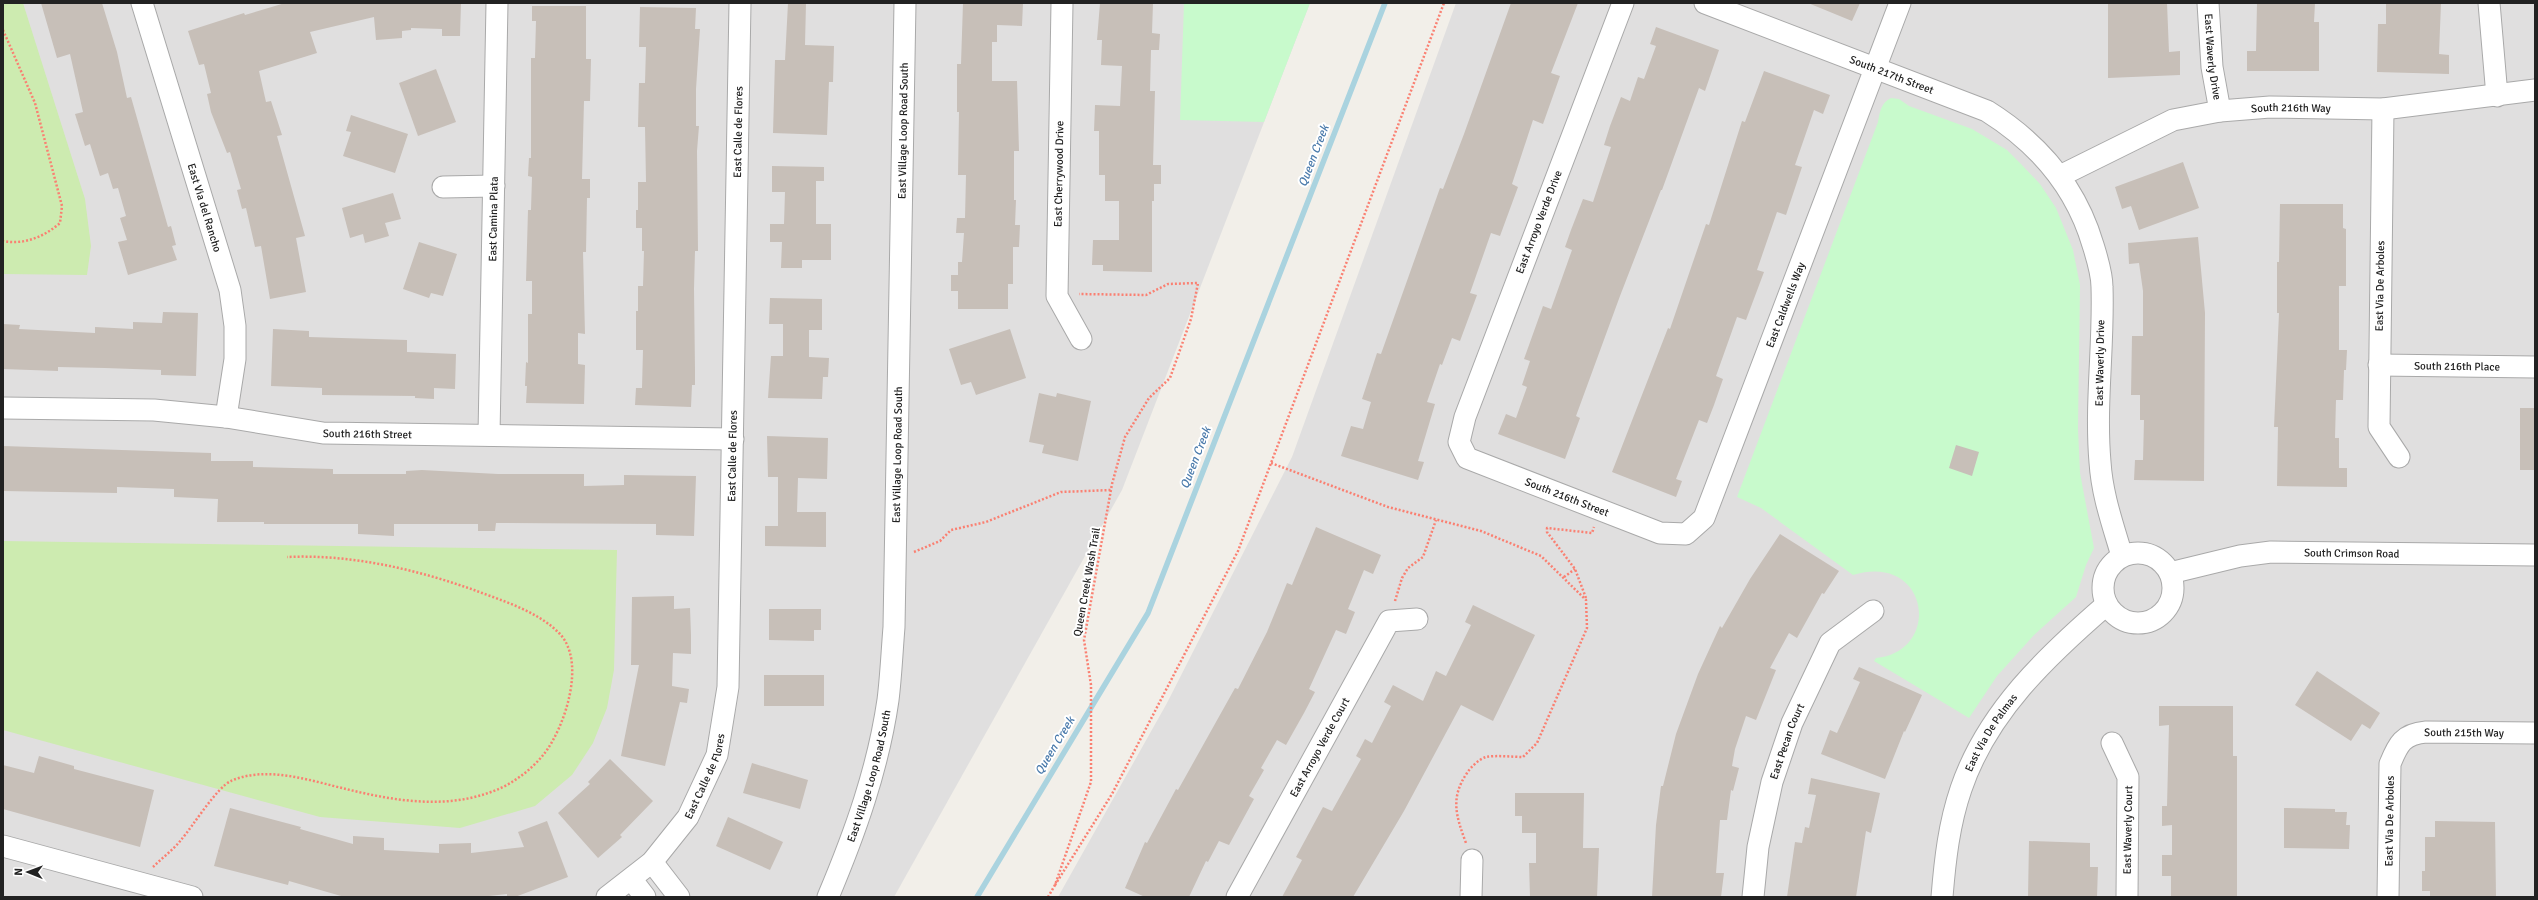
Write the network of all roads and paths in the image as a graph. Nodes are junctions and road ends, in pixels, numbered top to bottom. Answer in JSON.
{"nodes":[{"id":1,"x":497,"y":3,"type":"edge"},
{"id":2,"x":740,"y":3,"type":"edge"},
{"id":3,"x":905,"y":3,"type":"edge"},
{"id":4,"x":1062,"y":3,"type":"edge"},
{"id":5,"x":1444,"y":3,"type":"edge"},
{"id":6,"x":1623,"y":3,"type":"edge"},
{"id":7,"x":1705,"y":3,"type":"edge"},
{"id":8,"x":1900,"y":3,"type":"edge"},
{"id":9,"x":2208,"y":3,"type":"edge"},
{"id":10,"x":2489,"y":3,"type":"edge"},
{"id":11,"x":146,"y":4,"type":"edge"},
{"id":12,"x":3,"y":30,"type":"edge"},
{"id":13,"x":1874,"y":68,"type":"junction"},
{"id":14,"x":2535,"y":90,"type":"edge"},
{"id":15,"x":2497,"y":96,"type":"junction"},
{"id":16,"x":2384,"y":109,"type":"junction"},
{"id":17,"x":2220,"y":111,"type":"junction"},
{"id":18,"x":2060,"y":176,"type":"junction"},
{"id":19,"x":494,"y":186,"type":"junction"},
{"id":20,"x":443,"y":187,"type":"dead end"},
{"id":21,"x":3,"y":241,"type":"edge"},
{"id":22,"x":1057,"y":296,"type":"junction"},
{"id":23,"x":1081,"y":339,"type":"dead end"},
{"id":24,"x":2379,"y":365,"type":"junction"},
{"id":25,"x":2535,"y":367,"type":"edge"},
{"id":26,"x":3,"y":408,"type":"edge"},
{"id":27,"x":226,"y":418,"type":"junction"},
{"id":28,"x":489,"y":435,"type":"junction"},
{"id":29,"x":733,"y":439,"type":"junction"},
{"id":30,"x":1459,"y":442,"type":"joint"},
{"id":31,"x":2399,"y":457,"type":"dead end"},
{"id":32,"x":1271,"y":463,"type":"junction"},
{"id":33,"x":1111,"y":490,"type":"junction"},
{"id":34,"x":1600,"y":510,"type":"junction"},
{"id":35,"x":1436,"y":520,"type":"junction"},
{"id":36,"x":1686,"y":534,"type":"joint"},
{"id":37,"x":895,"y":556,"type":"junction"},
{"id":38,"x":2122,"y":556,"type":"junction"},
{"id":39,"x":2535,"y":556,"type":"edge"},
{"id":40,"x":287,"y":557,"type":"dead end"},
{"id":41,"x":1575,"y":569,"type":"junction"},
{"id":42,"x":2170,"y":573,"type":"junction"},
{"id":43,"x":1564,"y":577,"type":"junction"},
{"id":44,"x":1586,"y":600,"type":"junction"},
{"id":45,"x":2106,"y":605,"type":"junction"},
{"id":46,"x":1873,"y":611,"type":"dead end"},
{"id":47,"x":1417,"y":619,"type":"dead end"},
{"id":48,"x":1389,"y":621,"type":"junction"},
{"id":49,"x":2535,"y":733,"type":"edge"},
{"id":50,"x":2112,"y":743,"type":"dead end"},
{"id":51,"x":2397,"y":746,"type":"joint"},
{"id":52,"x":3,"y":846,"type":"edge"},
{"id":53,"x":1472,"y":860,"type":"joint"},
{"id":54,"x":652,"y":862,"type":"junction"},
{"id":55,"x":632,"y":880,"type":"junction"},
{"id":56,"x":146,"y":885,"type":"junction"},
{"id":57,"x":1055,"y":885,"type":"junction"},
{"id":58,"x":192,"y":897,"type":"edge"},
{"id":59,"x":607,"y":897,"type":"edge"},
{"id":60,"x":645,"y":897,"type":"edge"},
{"id":61,"x":678,"y":897,"type":"edge"},
{"id":62,"x":828,"y":897,"type":"edge"},
{"id":63,"x":1048,"y":897,"type":"edge"},
{"id":64,"x":1237,"y":897,"type":"edge"},
{"id":65,"x":1471,"y":897,"type":"edge"},
{"id":66,"x":1753,"y":897,"type":"edge"},
{"id":67,"x":1942,"y":897,"type":"edge"},
{"id":68,"x":2127,"y":897,"type":"edge"},
{"id":69,"x":2388,"y":897,"type":"edge"}],
"edges":[{"from":1,"to":19,"type":"street","name":"East Camina Plata"},
{"from":2,"to":29,"type":"street","name":"East Calle de Flores"},
{"from":3,"to":37,"type":"street","name":"East Village Loop Road South"},
{"from":4,"to":22,"type":"street","name":"East Cherrywood Drive"},
{"from":5,"to":32,"type":"path"},
{"from":6,"to":30,"type":"street","name":"East Arroyo Verde Drive"},
{"from":7,"to":13,"type":"street","name":"South 217th Street"},
{"from":8,"to":13,"type":"street","name":"East Caldwells Way"},
{"from":9,"to":17,"type":"street","name":"East Waverly Drive"},
{"from":10,"to":15,"type":"street"},
{"from":11,"to":27,"type":"street","name":"East Via del Rancho"},
{"from":12,"to":21,"type":"path"},
{"from":13,"to":18,"type":"street","name":"South 217th Street"},
{"from":13,"to":36,"type":"street","name":"East Caldwells Way"},
{"from":14,"to":15,"type":"street","name":"South 216th Way"},
{"from":15,"to":16,"type":"street","name":"South 216th Way"},
{"from":16,"to":17,"type":"street","name":"South 216th Way"},
{"from":16,"to":24,"type":"street","name":"East Via De Arboles"},
{"from":17,"to":18,"type":"street","name":"South 216th Way"},
{"from":18,"to":38,"type":"street","name":"East Waverly Drive"},
{"from":19,"to":20,"type":"street"},
{"from":19,"to":28,"type":"street","name":"East Camina Plata"},
{"from":22,"to":23,"type":"street"},
{"from":22,"to":33,"type":"path","name":"Queen Creek Wash Trail"},
{"from":24,"to":25,"type":"street","name":"South 216th Place"},
{"from":24,"to":31,"type":"street","name":"East Via De Arboles"},
{"from":26,"to":27,"type":"street","name":"South 216th Street"},
{"from":27,"to":28,"type":"street","name":"South 216th Street"},
{"from":28,"to":29,"type":"street","name":"South 216th Street"},
{"from":29,"to":54,"type":"street","name":"East Calle de Flores"},
{"from":30,"to":34,"type":"street","name":"South 216th Street"},
{"from":32,"to":35,"type":"path"},
{"from":32,"to":57,"type":"path"},
{"from":33,"to":37,"type":"path"},
{"from":33,"to":57,"type":"path","name":"Queen Creek Wash Trail"},
{"from":34,"to":36,"type":"street","name":"South 216th Street"},
{"from":34,"to":41,"type":"path"},
{"from":35,"to":43,"type":"path"},
{"from":35,"to":48,"type":"path"},
{"from":37,"to":62,"type":"street","name":"East Village Loop Road South"},
{"from":38,"to":42,"type":"street"},
{"from":38,"to":45,"type":"street"},
{"from":39,"to":42,"type":"street","name":"South Crimson Road"},
{"from":40,"to":56,"type":"path"},
{"from":41,"to":43,"type":"path"},
{"from":41,"to":44,"type":"path"},
{"from":42,"to":45,"type":"street"},
{"from":43,"to":44,"type":"path"},
{"from":44,"to":53,"type":"path"},
{"from":45,"to":67,"type":"street","name":"East Via De Palmas"},
{"from":46,"to":66,"type":"street","name":"East Pecan Court"},
{"from":47,"to":48,"type":"street"},
{"from":48,"to":64,"type":"street","name":"East Arroyo Verde Court"},
{"from":49,"to":51,"type":"street","name":"South 215th Way"},
{"from":50,"to":68,"type":"street","name":"East Waverly Court"},
{"from":51,"to":69,"type":"street","name":"East Via De Arboles"},
{"from":52,"to":56,"type":"street"},
{"from":53,"to":65,"type":"street"},
{"from":54,"to":55,"type":"street","name":"East Calle de Flores"},
{"from":54,"to":61,"type":"street"},
{"from":55,"to":59,"type":"street","name":"East Calle de Flores"},
{"from":55,"to":60,"type":"street"},
{"from":56,"to":58,"type":"street"},
{"from":57,"to":63,"type":"path","name":"Queen Creek Wash Trail"}]}
